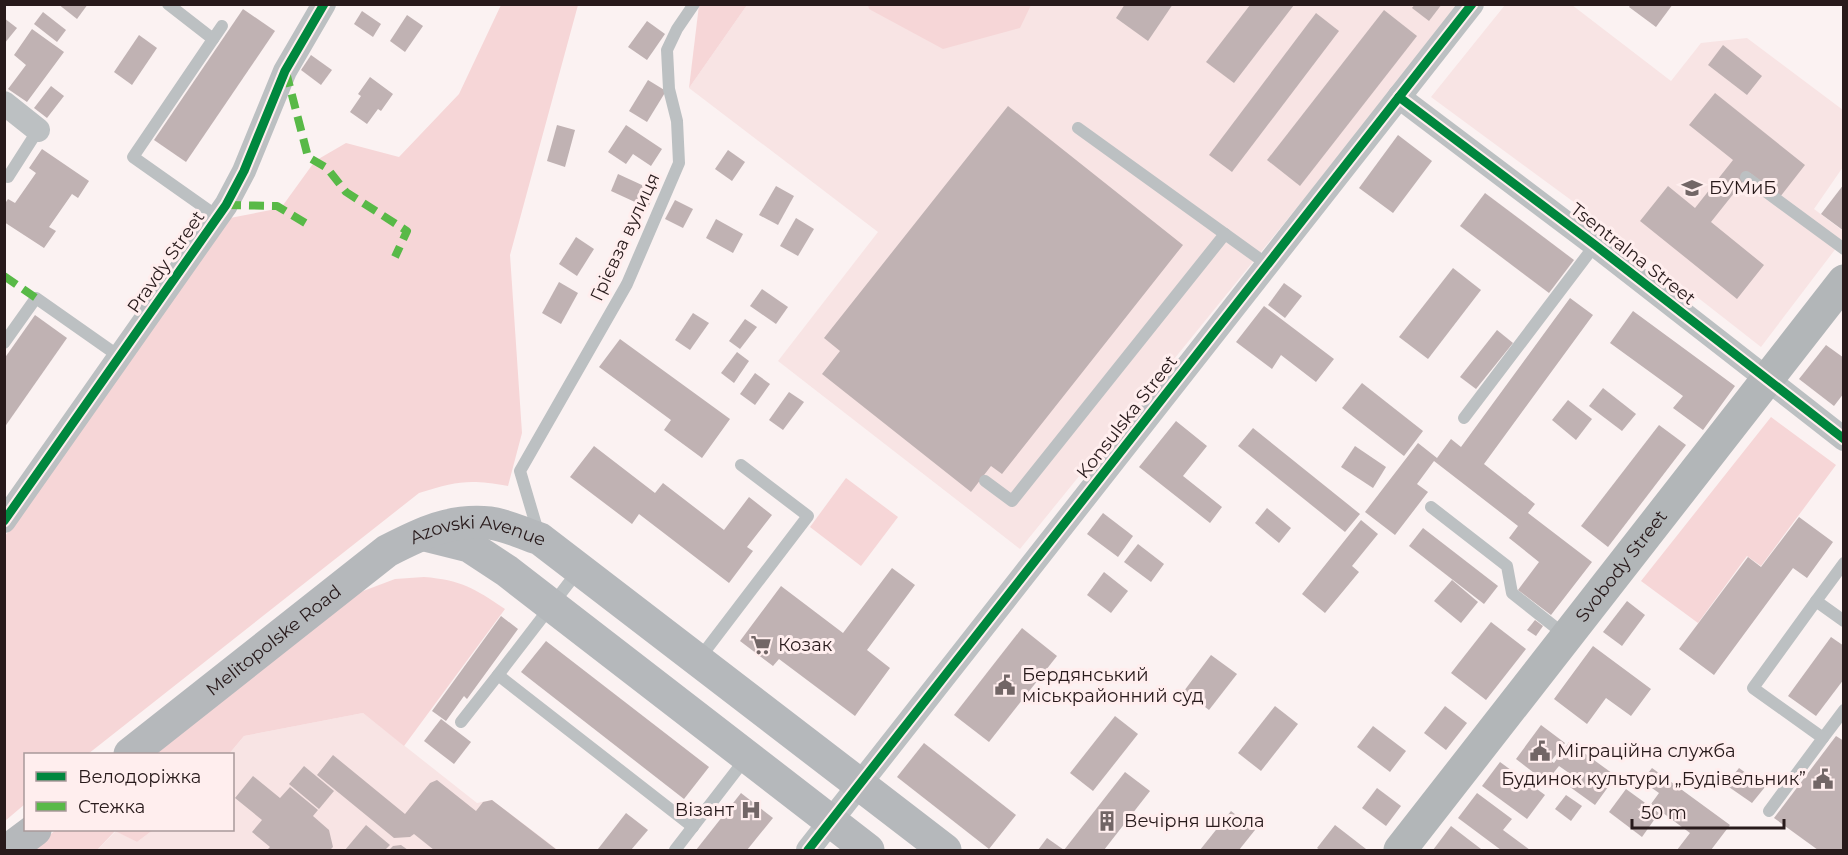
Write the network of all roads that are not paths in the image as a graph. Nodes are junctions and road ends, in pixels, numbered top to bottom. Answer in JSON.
{"nodes":[{"id":1,"x":168,"y":4,"type":"edge"},
{"id":2,"x":324,"y":4,"type":"edge"},
{"id":3,"x":694,"y":4,"type":"edge"},
{"id":4,"x":1472,"y":4,"type":"edge"},
{"id":5,"x":222,"y":26,"type":"dead end"},
{"id":6,"x":213,"y":39,"type":"junction"},
{"id":7,"x":1399,"y":97,"type":"junction"},
{"id":8,"x":4,"y":103,"type":"edge"},
{"id":9,"x":1078,"y":128,"type":"dead end"},
{"id":10,"x":38,"y":130,"type":"joint"},
{"id":11,"x":8,"y":177,"type":"dead end"},
{"id":12,"x":1746,"y":177,"type":"dead end"},
{"id":13,"x":218,"y":217,"type":"junction"},
{"id":14,"x":1225,"y":234,"type":"junction"},
{"id":15,"x":1595,"y":245,"type":"junction"},
{"id":16,"x":1844,"y":249,"type":"edge"},
{"id":17,"x":1268,"y":265,"type":"junction"},
{"id":18,"x":1844,"y":281,"type":"edge"},
{"id":19,"x":4,"y":343,"type":"edge"},
{"id":20,"x":120,"y":357,"type":"junction"},
{"id":21,"x":1766,"y":380,"type":"junction"},
{"id":22,"x":1464,"y":418,"type":"dead end"},
{"id":23,"x":1844,"y":439,"type":"edge"},
{"id":24,"x":741,"y":465,"type":"dead end"},
{"id":25,"x":985,"y":481,"type":"dead end"},
{"id":26,"x":1431,"y":507,"type":"dead end"},
{"id":27,"x":4,"y":522,"type":"edge"},
{"id":28,"x":421,"y":533,"type":"junction"},
{"id":29,"x":540,"y":539,"type":"junction"},
{"id":30,"x":1844,"y":563,"type":"edge"},
{"id":31,"x":579,"y":569,"type":"junction"},
{"id":32,"x":1816,"y":601,"type":"junction"},
{"id":33,"x":551,"y":605,"type":"junction"},
{"id":34,"x":1844,"y":621,"type":"edge"},
{"id":35,"x":1566,"y":636,"type":"junction"},
{"id":36,"x":698,"y":660,"type":"junction"},
{"id":37,"x":498,"y":675,"type":"junction"},
{"id":38,"x":1844,"y":710,"type":"edge"},
{"id":39,"x":461,"y":722,"type":"dead end"},
{"id":40,"x":1823,"y":738,"type":"junction"},
{"id":41,"x":131,"y":753,"type":"edge"},
{"id":42,"x":747,"y":757,"type":"junction"},
{"id":43,"x":859,"y":785,"type":"junction"},
{"id":44,"x":1769,"y":812,"type":"dead end"},
{"id":45,"x":831,"y":821,"type":"junction"},
{"id":46,"x":693,"y":827,"type":"junction"},
{"id":47,"x":34,"y":831,"type":"edge"},
{"id":48,"x":8,"y":850,"type":"edge"},
{"id":49,"x":675,"y":850,"type":"edge"},
{"id":50,"x":808,"y":850,"type":"edge"},
{"id":51,"x":868,"y":850,"type":"edge"},
{"id":52,"x":945,"y":850,"type":"edge"},
{"id":53,"x":1400,"y":850,"type":"edge"}],
"edges":[{"from":1,"to":6,"type":"lane"},
{"from":2,"to":13,"type":"street","name":"Pravdy Street"},
{"from":3,"to":29,"type":"lane","name":"Грієвза вулиця"},
{"from":4,"to":7,"type":"street","name":"Konsulska Street"},
{"from":5,"to":6,"type":"lane"},
{"from":6,"to":13,"type":"lane"},
{"from":7,"to":15,"type":"street","name":"Tsentralna Street"},
{"from":7,"to":17,"type":"street","name":"Konsulska Street"},
{"from":8,"to":10,"type":"street"},
{"from":9,"to":14,"type":"lane"},
{"from":10,"to":11,"type":"lane"},
{"from":12,"to":16,"type":"lane"},
{"from":13,"to":20,"type":"street","name":"Pravdy Street"},
{"from":14,"to":17,"type":"lane"},
{"from":14,"to":25,"type":"lane"},
{"from":15,"to":21,"type":"street","name":"Tsentralna Street"},
{"from":15,"to":22,"type":"lane"},
{"from":17,"to":43,"type":"street","name":"Konsulska Street"},
{"from":18,"to":21,"type":"main road","name":"Svobody Street"},
{"from":19,"to":20,"type":"lane"},
{"from":20,"to":27,"type":"street","name":"Pravdy Street"},
{"from":21,"to":23,"type":"street","name":"Tsentralna Street"},
{"from":21,"to":35,"type":"main road","name":"Svobody Street"},
{"from":24,"to":36,"type":"lane"},
{"from":26,"to":35,"type":"lane"},
{"from":28,"to":29,"type":"main road","name":"Azovski Avenue"},
{"from":28,"to":33,"type":"main road","name":"Azovski Avenue"},
{"from":28,"to":41,"type":"main road","name":"Melitopolske Road"},
{"from":29,"to":31,"type":"main road","name":"Azovski Avenue"},
{"from":30,"to":32,"type":"lane"},
{"from":31,"to":33,"type":"lane"},
{"from":31,"to":36,"type":"main road","name":"Azovski Avenue"},
{"from":32,"to":34,"type":"lane"},
{"from":32,"to":40,"type":"lane"},
{"from":33,"to":37,"type":"lane"},
{"from":33,"to":42,"type":"main road","name":"Azovski Avenue"},
{"from":35,"to":53,"type":"main road","name":"Svobody Street"},
{"from":36,"to":43,"type":"main road","name":"Azovski Avenue"},
{"from":37,"to":39,"type":"lane"},
{"from":37,"to":46,"type":"lane"},
{"from":38,"to":40,"type":"lane"},
{"from":40,"to":44,"type":"lane"},
{"from":42,"to":45,"type":"main road","name":"Azovski Avenue"},
{"from":42,"to":46,"type":"lane"},
{"from":43,"to":45,"type":"street","name":"Konsulska Street"},
{"from":43,"to":52,"type":"main road","name":"Azovski Avenue"},
{"from":45,"to":50,"type":"street","name":"Konsulska Street"},
{"from":45,"to":51,"type":"main road","name":"Azovski Avenue"},
{"from":46,"to":49,"type":"lane"},
{"from":47,"to":48,"type":"main road"}]}
